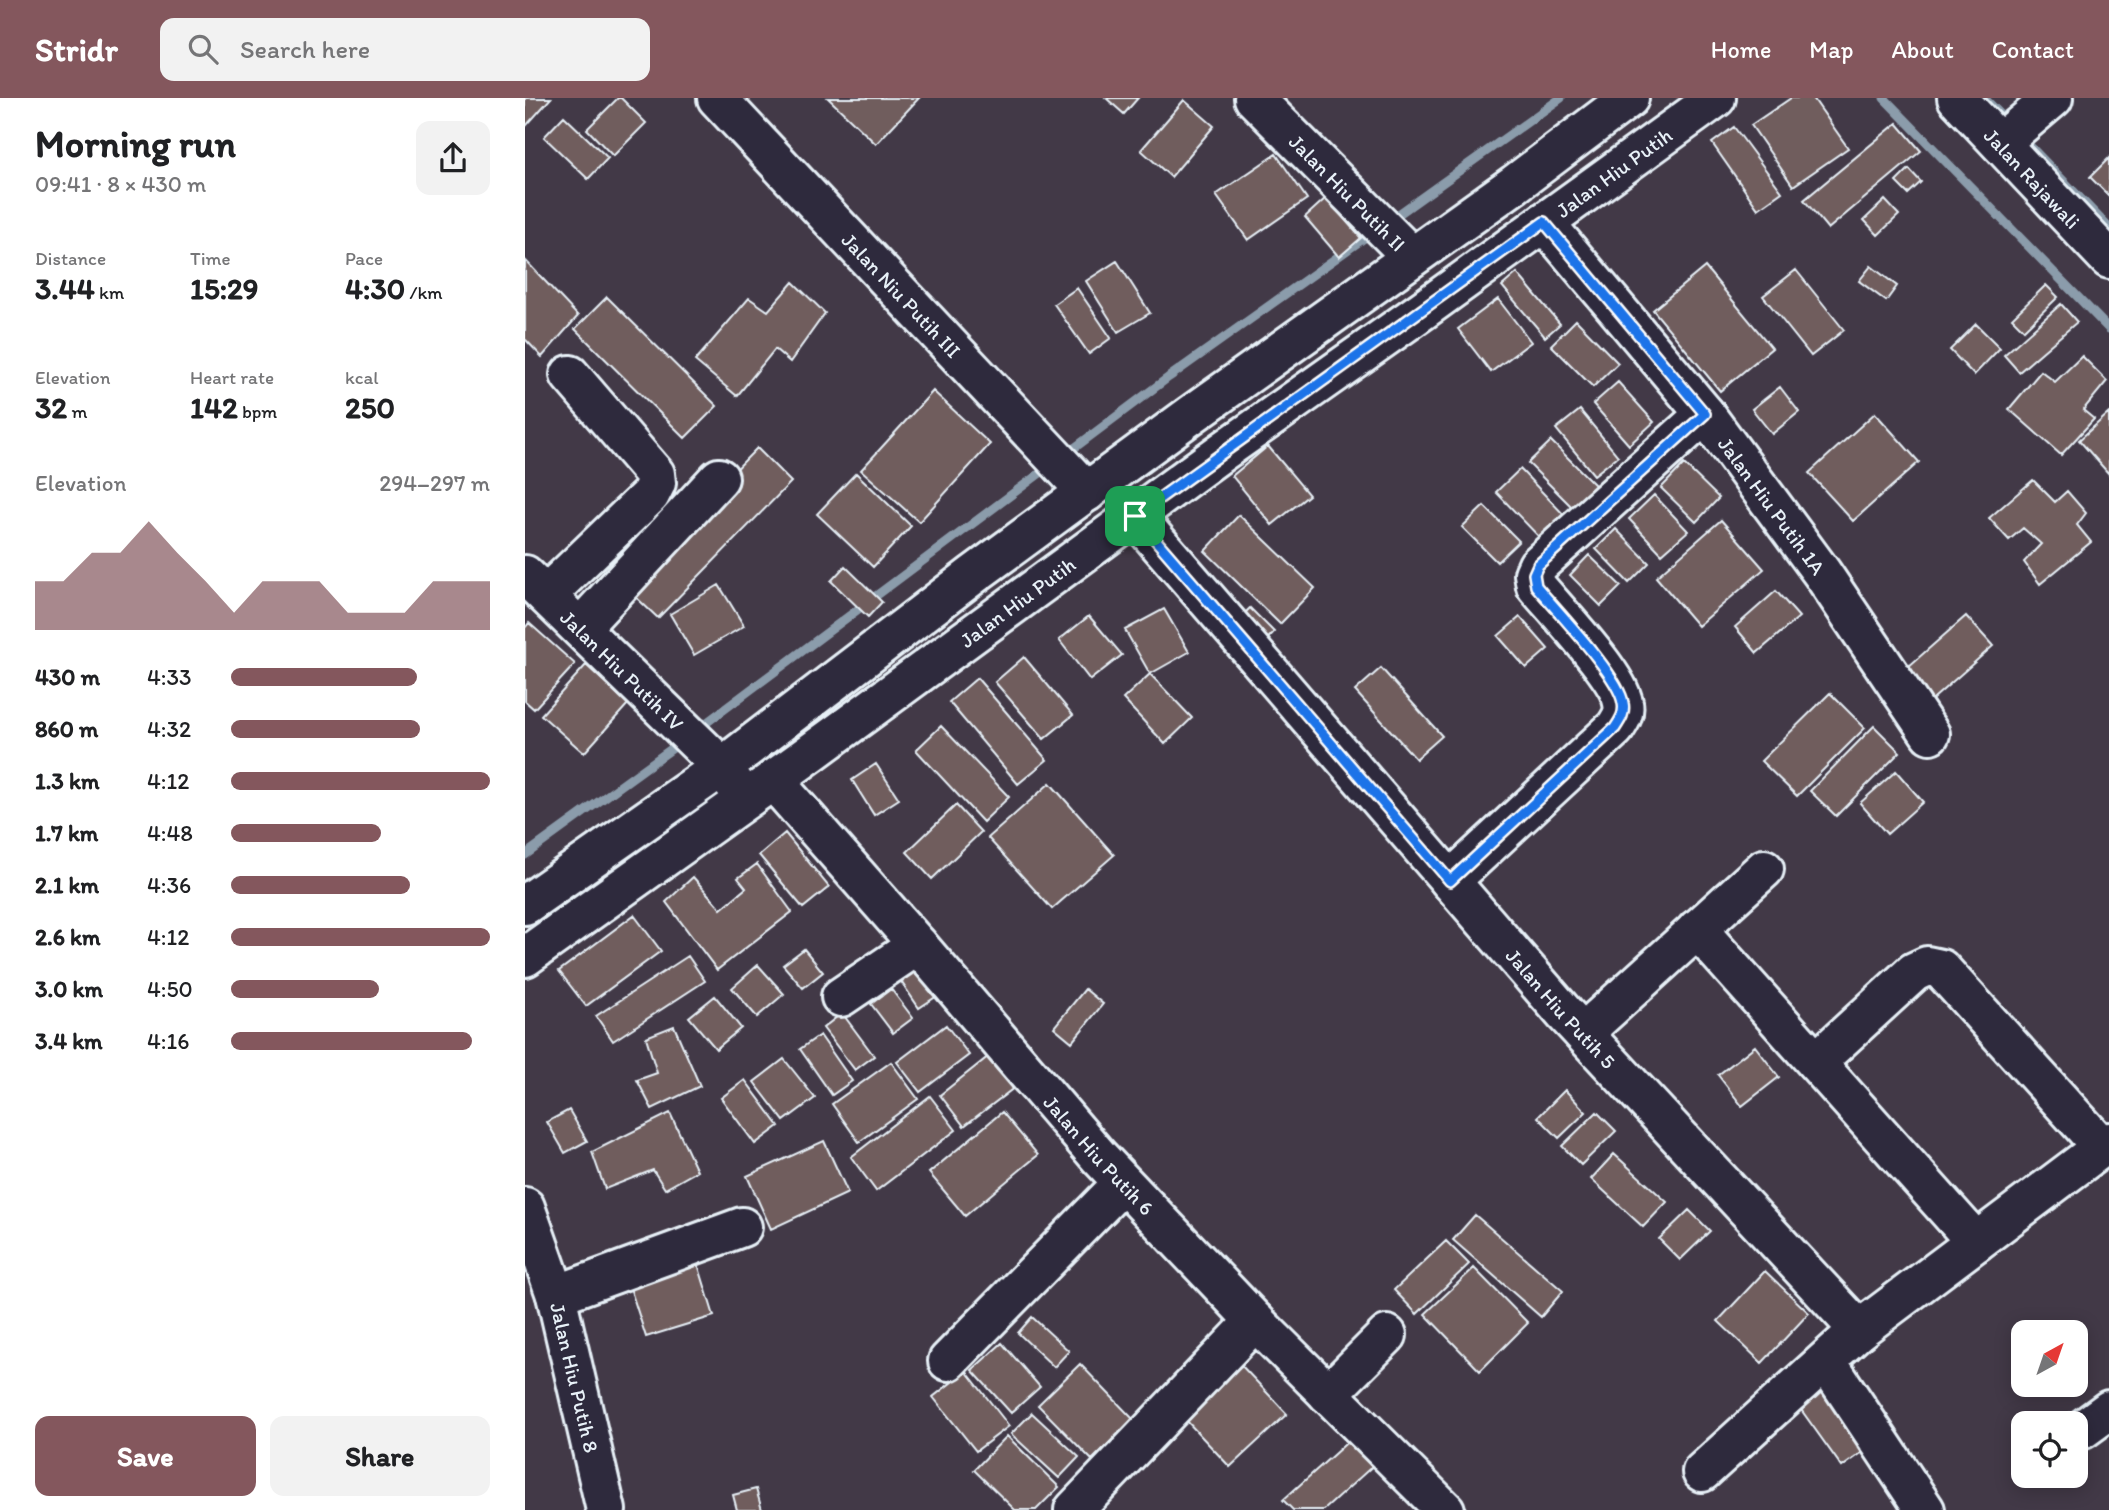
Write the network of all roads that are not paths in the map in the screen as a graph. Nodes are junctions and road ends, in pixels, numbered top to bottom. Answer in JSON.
{"nodes":[{"id":1,"x":717,"y":98,"type":"edge"},
{"id":2,"x":1254,"y":98,"type":"edge"},
{"id":3,"x":1629,"y":98,"type":"edge"},
{"id":4,"x":1716,"y":98,"type":"edge"},
{"id":5,"x":1957,"y":98,"type":"edge"},
{"id":6,"x":2053,"y":98,"type":"edge"},
{"id":7,"x":2000,"y":143,"type":"junction"},
{"id":8,"x":1544,"y":222,"type":"junction"},
{"id":9,"x":1412,"y":257,"type":"junction"},
{"id":10,"x":2109,"y":259,"type":"edge"},
{"id":11,"x":570,"y":374,"type":"dead end"},
{"id":12,"x":1705,"y":414,"type":"junction"},
{"id":13,"x":719,"y":478,"type":"dead end"},
{"id":14,"x":1087,"y":492,"type":"junction"},
{"id":15,"x":1135,"y":516,"type":"junction"},
{"id":16,"x":535,"y":585,"type":"edge"},
{"id":17,"x":580,"y":628,"type":"junction"},
{"id":18,"x":1930,"y":734,"type":"dead end"},
{"id":19,"x":722,"y":767,"type":"junction"},
{"id":20,"x":759,"y":790,"type":"junction"},
{"id":21,"x":1764,"y":869,"type":"dead end"},
{"id":22,"x":1450,"y":881,"type":"junction"},
{"id":23,"x":525,"y":905,"type":"edge"},
{"id":24,"x":1697,"y":929,"type":"junction"},
{"id":25,"x":918,"y":945,"type":"junction"},
{"id":26,"x":525,"y":957,"type":"edge"},
{"id":27,"x":841,"y":997,"type":"dead end"},
{"id":28,"x":1583,"y":1033,"type":"junction"},
{"id":29,"x":1816,"y":1062,"type":"junction"},
{"id":30,"x":2105,"y":1144,"type":"edge"},
{"id":31,"x":1123,"y":1183,"type":"junction"},
{"id":32,"x":525,"y":1207,"type":"edge"},
{"id":33,"x":742,"y":1227,"type":"dead end"},
{"id":34,"x":1976,"y":1242,"type":"junction"},
{"id":35,"x":557,"y":1295,"type":"junction"},
{"id":36,"x":1255,"y":1321,"type":"junction"},
{"id":37,"x":1859,"y":1330,"type":"junction"},
{"id":38,"x":1387,"y":1335,"type":"dead end"},
{"id":39,"x":948,"y":1361,"type":"dead end"},
{"id":40,"x":1826,"y":1361,"type":"junction"},
{"id":41,"x":1328,"y":1394,"type":"junction"},
{"id":42,"x":1702,"y":1472,"type":"dead end"},
{"id":43,"x":605,"y":1510,"type":"edge"},
{"id":44,"x":1074,"y":1510,"type":"edge"},
{"id":45,"x":1445,"y":1510,"type":"edge"},
{"id":46,"x":1925,"y":1510,"type":"edge"}],
"edges":[{"from":1,"to":14,"type":"street","name":"Jalan Niu Putih III"},
{"from":2,"to":9,"type":"street","name":"Jalan Hiu Putih II"},
{"from":3,"to":9,"type":"street"},
{"from":4,"to":8,"type":"street","name":"Jalan Hiu Putih"},
{"from":5,"to":7,"type":"street","name":"Jalan Rajawali"},
{"from":6,"to":7,"type":"street"},
{"from":7,"to":10,"type":"street","name":"Jalan Rajawali"},
{"from":8,"to":12,"type":"street","name":"Jalan Hiu Putih 1A"},
{"from":8,"to":15,"type":"street","name":"Jalan Hiu Putih"},
{"from":9,"to":14,"type":"street"},
{"from":11,"to":16,"type":"street"},
{"from":12,"to":18,"type":"street","name":"Jalan Hiu Putih 1A"},
{"from":12,"to":22,"type":"street"},
{"from":13,"to":17,"type":"street"},
{"from":14,"to":19,"type":"street"},
{"from":15,"to":20,"type":"street","name":"Jalan Hiu Putih"},
{"from":15,"to":22,"type":"street","name":"Jalan Hiu Putih 5"},
{"from":16,"to":17,"type":"street","name":"Jalan Hiu Putih IV"},
{"from":17,"to":19,"type":"street","name":"Jalan Hiu Putih IV"},
{"from":19,"to":20,"type":"street","name":"Jalan Hiu Putih IV"},
{"from":19,"to":23,"type":"street"},
{"from":20,"to":25,"type":"street","name":"Jalan Hiu Putih 6"},
{"from":20,"to":26,"type":"street","name":"Jalan Hiu Putih"},
{"from":21,"to":24,"type":"street"},
{"from":22,"to":28,"type":"street","name":"Jalan Hiu Putih 5"},
{"from":24,"to":28,"type":"street"},
{"from":24,"to":29,"type":"street"},
{"from":25,"to":27,"type":"street"},
{"from":25,"to":31,"type":"street","name":"Jalan Hiu Putih 6"},
{"from":28,"to":37,"type":"street","name":"Jalan Hiu Putih 5"},
{"from":29,"to":30,"type":"street"},
{"from":29,"to":34,"type":"street"},
{"from":30,"to":34,"type":"street"},
{"from":31,"to":36,"type":"street","name":"Jalan Hiu Putih 6"},
{"from":31,"to":39,"type":"street"},
{"from":32,"to":35,"type":"street","name":"Jalan Hiu Putih 8"},
{"from":33,"to":35,"type":"street"},
{"from":34,"to":37,"type":"street"},
{"from":35,"to":43,"type":"street","name":"Jalan Hiu Putih 8"},
{"from":36,"to":41,"type":"street","name":"Jalan Hiu Putih 6"},
{"from":36,"to":44,"type":"street"},
{"from":37,"to":40,"type":"street"},
{"from":38,"to":41,"type":"street"},
{"from":40,"to":42,"type":"street"},
{"from":40,"to":46,"type":"street"},
{"from":41,"to":45,"type":"street","name":"Jalan Hiu Putih 6"}]}
